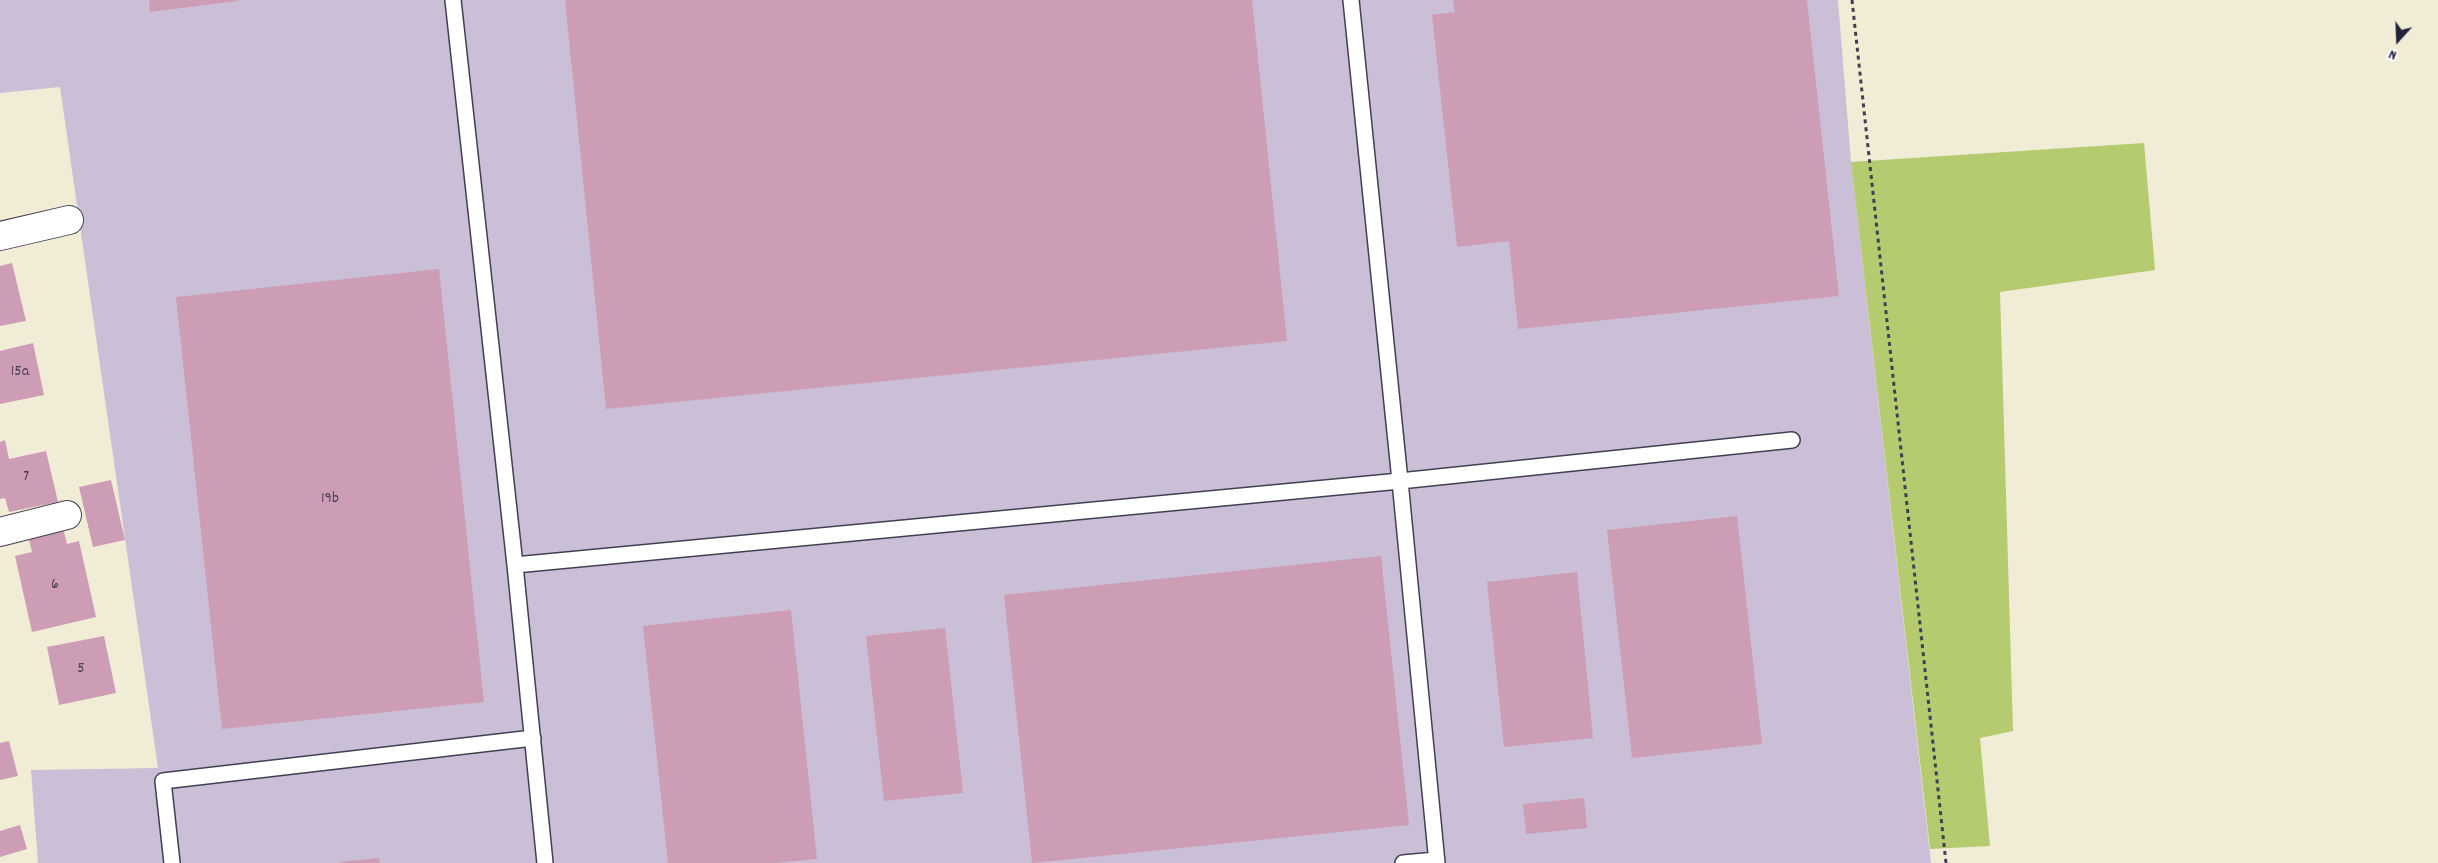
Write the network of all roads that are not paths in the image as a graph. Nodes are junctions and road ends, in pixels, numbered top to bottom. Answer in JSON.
{"nodes":[{"id":1,"x":453,"y":0,"type":"edge"},
{"id":2,"x":1351,"y":0,"type":"edge"},
{"id":3,"x":69,"y":220,"type":"dead end"},
{"id":4,"x":0,"y":236,"type":"edge"},
{"id":5,"x":1792,"y":440,"type":"dead end"},
{"id":6,"x":1400,"y":481,"type":"junction"},
{"id":7,"x":67,"y":515,"type":"dead end"},
{"id":8,"x":0,"y":532,"type":"edge"},
{"id":9,"x":515,"y":565,"type":"junction"},
{"id":10,"x":533,"y":738,"type":"junction"},
{"id":11,"x":1436,"y":862,"type":"edge"},
{"id":12,"x":172,"y":863,"type":"edge"},
{"id":13,"x":545,"y":863,"type":"edge"},
{"id":14,"x":1403,"y":863,"type":"edge"}],
"edges":[{"from":1,"to":9,"type":"lane"},
{"from":2,"to":6,"type":"lane"},
{"from":3,"to":4,"type":"street"},
{"from":5,"to":6,"type":"lane"},
{"from":6,"to":9,"type":"lane"},
{"from":6,"to":11,"type":"lane"},
{"from":7,"to":8,"type":"street"},
{"from":9,"to":10,"type":"lane"},
{"from":10,"to":12,"type":"lane"},
{"from":10,"to":13,"type":"lane"},
{"from":11,"to":14,"type":"lane"}]}
